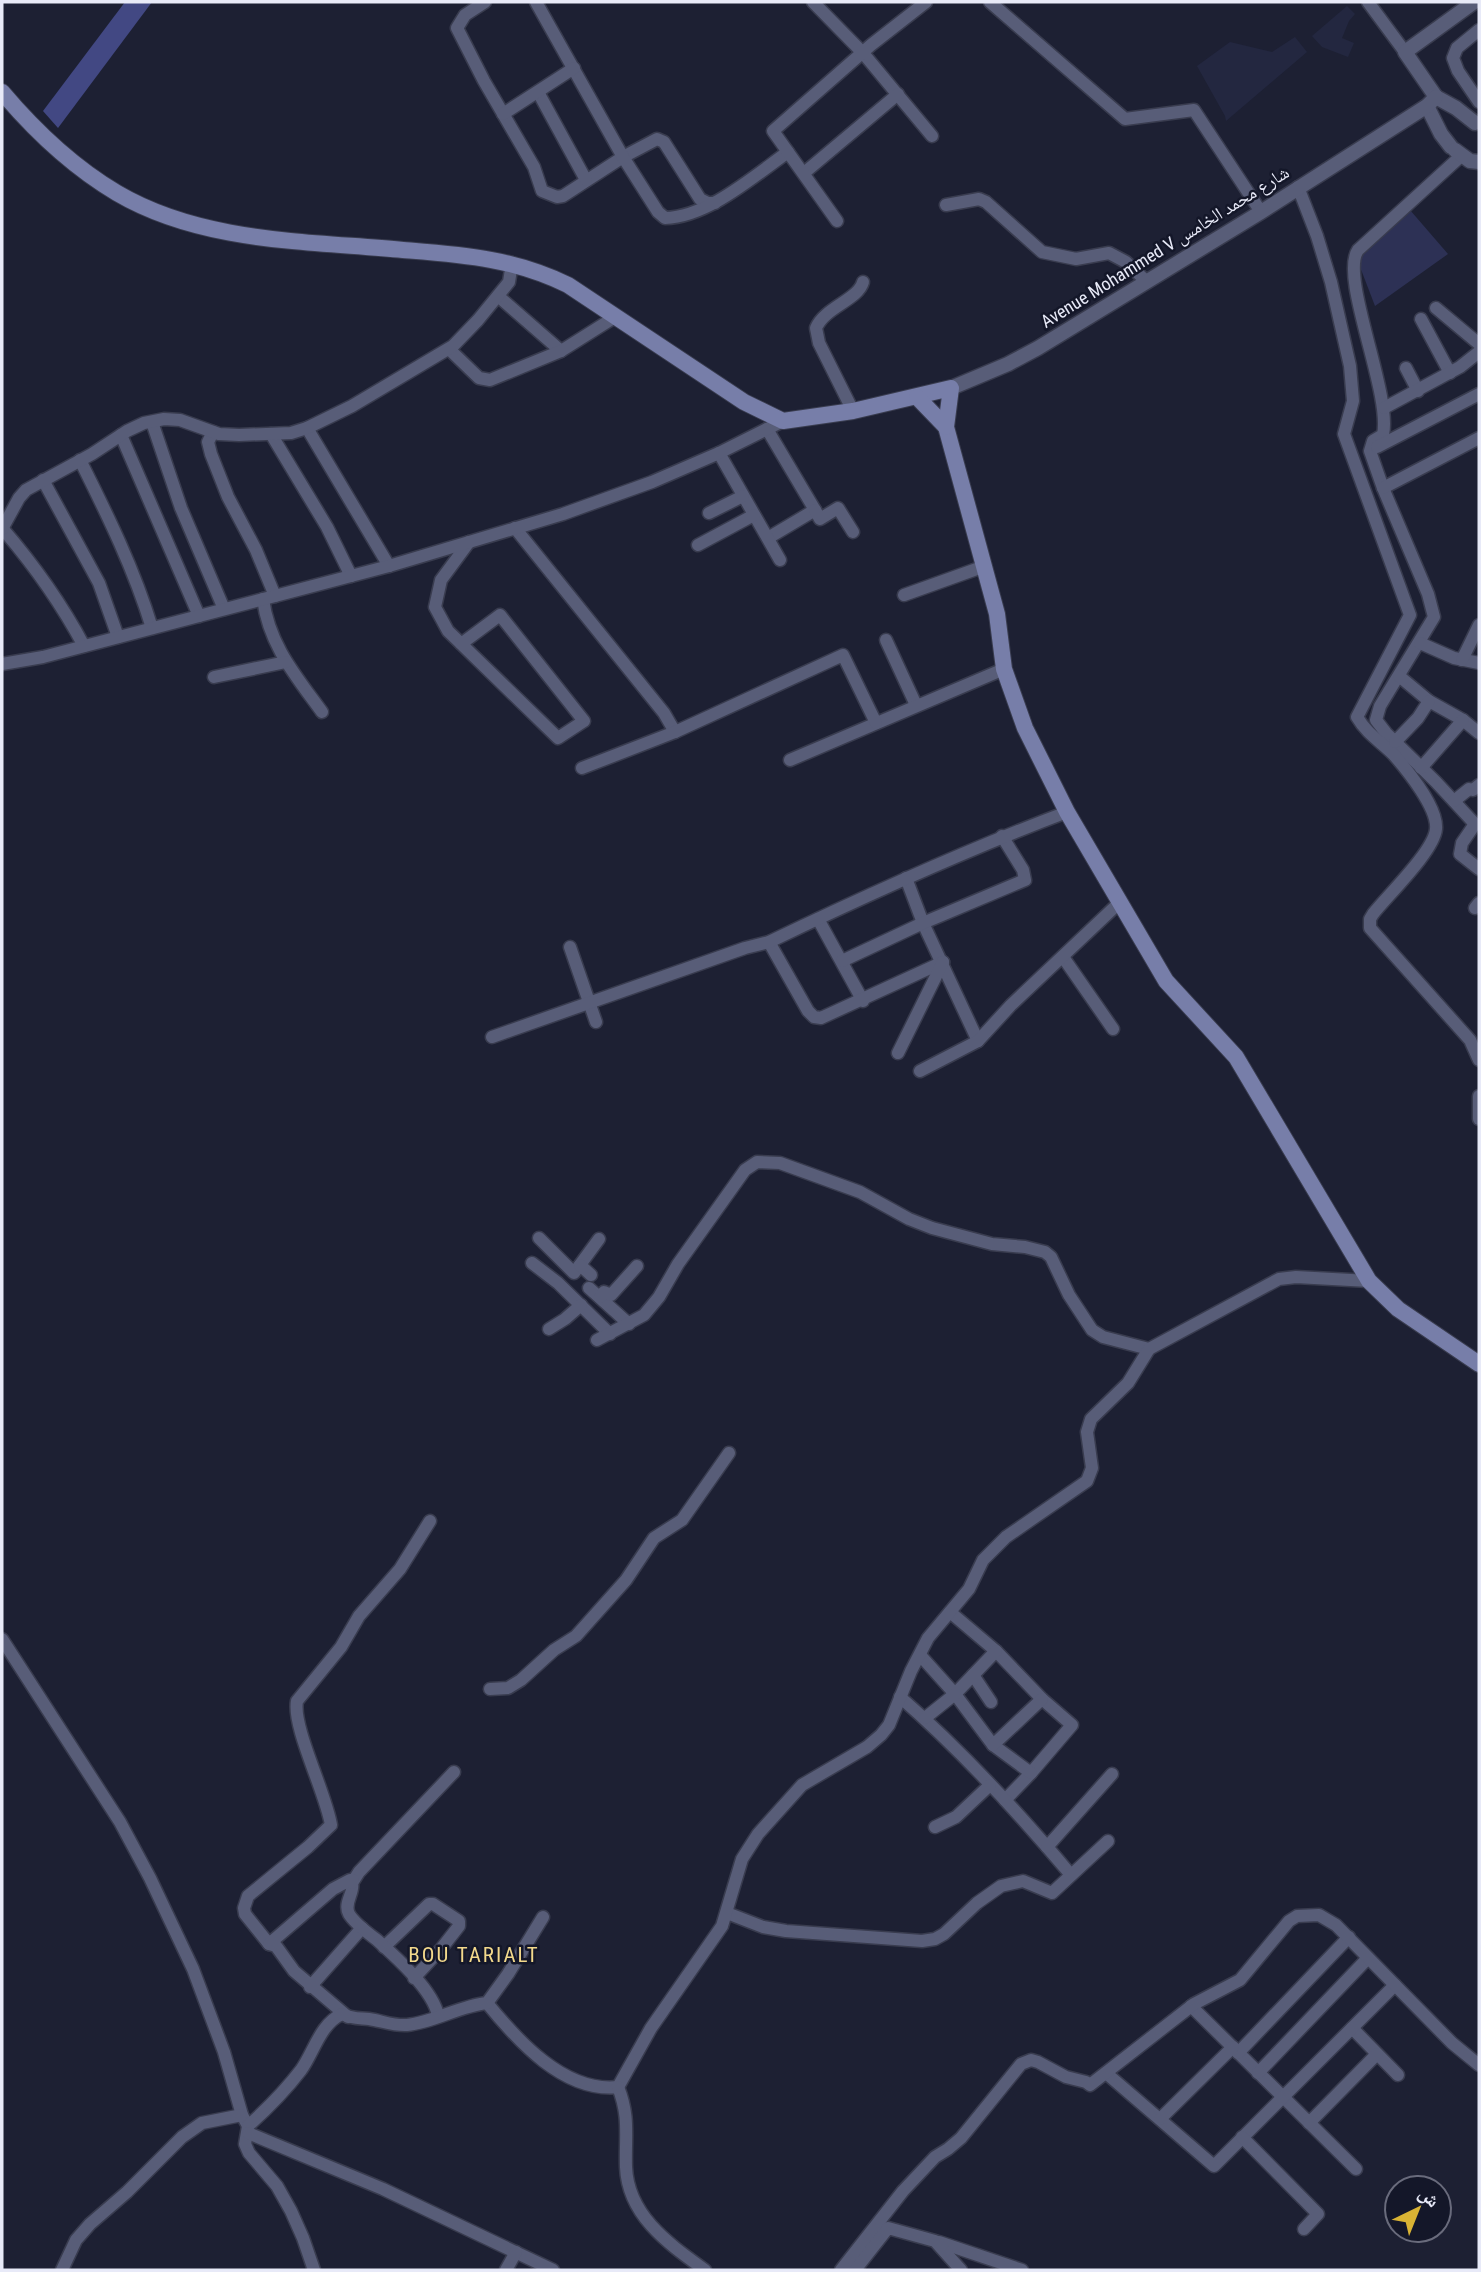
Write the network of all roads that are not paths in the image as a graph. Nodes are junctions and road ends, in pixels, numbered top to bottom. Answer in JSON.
{"nodes":[{"id":1,"x":485,"y":2,"type":"edge"},
{"id":2,"x":536,"y":2,"type":"edge"},
{"id":3,"x":813,"y":2,"type":"edge"},
{"id":4,"x":926,"y":2,"type":"edge"},
{"id":5,"x":990,"y":2,"type":"edge"},
{"id":6,"x":1368,"y":2,"type":"edge"},
{"id":7,"x":1474,"y":2,"type":"edge"},
{"id":8,"x":1479,"y":30,"type":"edge"},
{"id":9,"x":1405,"y":52,"type":"junction"},
{"id":10,"x":863,"y":53,"type":"junction"},
{"id":11,"x":574,"y":68,"type":"junction"},
{"id":12,"x":2,"y":92,"type":"edge"},
{"id":13,"x":538,"y":92,"type":"junction"},
{"id":14,"x":898,"y":93,"type":"junction"},
{"id":15,"x":1477,"y":95,"type":"edge"},
{"id":16,"x":1431,"y":102,"type":"junction"},
{"id":17,"x":503,"y":114,"type":"junction"},
{"id":18,"x":1478,"y":126,"type":"edge"},
{"id":19,"x":932,"y":136,"type":"dead end"},
{"id":20,"x":1456,"y":151,"type":"junction"},
{"id":21,"x":788,"y":152,"type":"junction"},
{"id":22,"x":622,"y":157,"type":"junction"},
{"id":23,"x":1479,"y":162,"type":"edge"},
{"id":24,"x":804,"y":173,"type":"junction"},
{"id":25,"x":586,"y":180,"type":"junction"},
{"id":26,"x":1298,"y":187,"type":"junction"},
{"id":27,"x":715,"y":203,"type":"junction"},
{"id":28,"x":946,"y":205,"type":"dead end"},
{"id":29,"x":1261,"y":212,"type":"junction"},
{"id":30,"x":837,"y":221,"type":"dead end"},
{"id":31,"x":512,"y":263,"type":"junction"},
{"id":32,"x":863,"y":282,"type":"dead end"},
{"id":33,"x":1147,"y":282,"type":"junction"},
{"id":34,"x":498,"y":296,"type":"junction"},
{"id":35,"x":1436,"y":307,"type":"dead end"},
{"id":36,"x":615,"y":317,"type":"junction"},
{"id":37,"x":1421,"y":319,"type":"dead end"},
{"id":38,"x":1479,"y":344,"type":"edge"},
{"id":39,"x":449,"y":349,"type":"junction"},
{"id":40,"x":561,"y":351,"type":"junction"},
{"id":41,"x":1479,"y":352,"type":"edge"},
{"id":42,"x":1406,"y":368,"type":"dead end"},
{"id":43,"x":1450,"y":373,"type":"junction"},
{"id":44,"x":951,"y":388,"type":"junction"},
{"id":45,"x":1418,"y":391,"type":"junction"},
{"id":46,"x":1479,"y":394,"type":"edge"},
{"id":47,"x":917,"y":397,"type":"junction"},
{"id":48,"x":1384,"y":408,"type":"junction"},
{"id":49,"x":853,"y":411,"type":"junction"},
{"id":50,"x":783,"y":421,"type":"junction"},
{"id":51,"x":152,"y":422,"type":"junction"},
{"id":52,"x":946,"y":427,"type":"junction"},
{"id":53,"x":307,"y":428,"type":"junction"},
{"id":54,"x":767,"y":429,"type":"junction"},
{"id":55,"x":214,"y":432,"type":"junction"},
{"id":56,"x":271,"y":434,"type":"junction"},
{"id":57,"x":121,"y":435,"type":"junction"},
{"id":58,"x":1479,"y":438,"type":"edge"},
{"id":59,"x":1370,"y":451,"type":"junction"},
{"id":60,"x":719,"y":453,"type":"junction"},
{"id":61,"x":80,"y":460,"type":"junction"},
{"id":62,"x":43,"y":480,"type":"junction"},
{"id":63,"x":1382,"y":488,"type":"junction"},
{"id":64,"x":743,"y":496,"type":"junction"},
{"id":65,"x":815,"y":510,"type":"junction"},
{"id":66,"x":709,"y":513,"type":"dead end"},
{"id":67,"x":754,"y":514,"type":"junction"},
{"id":68,"x":515,"y":528,"type":"junction"},
{"id":69,"x":2,"y":529,"type":"edge"},
{"id":70,"x":853,"y":532,"type":"dead end"},
{"id":71,"x":768,"y":537,"type":"junction"},
{"id":72,"x":470,"y":541,"type":"junction"},
{"id":73,"x":698,"y":545,"type":"dead end"},
{"id":74,"x":780,"y":559,"type":"dead end"},
{"id":75,"x":389,"y":566,"type":"junction"},
{"id":76,"x":985,"y":566,"type":"junction"},
{"id":77,"x":351,"y":576,"type":"junction"},
{"id":78,"x":904,"y":595,"type":"dead end"},
{"id":79,"x":269,"y":598,"type":"junction"},
{"id":80,"x":224,"y":609,"type":"junction"},
{"id":81,"x":199,"y":616,"type":"junction"},
{"id":82,"x":1479,"y":625,"type":"edge"},
{"id":83,"x":152,"y":628,"type":"junction"},
{"id":84,"x":118,"y":637,"type":"junction"},
{"id":85,"x":886,"y":640,"type":"dead end"},
{"id":86,"x":1420,"y":643,"type":"junction"},
{"id":87,"x":461,"y":644,"type":"junction"},
{"id":88,"x":84,"y":646,"type":"junction"},
{"id":89,"x":1462,"y":660,"type":"junction"},
{"id":90,"x":286,"y":662,"type":"junction"},
{"id":91,"x":1479,"y":663,"type":"edge"},
{"id":92,"x":2,"y":664,"type":"edge"},
{"id":93,"x":1004,"y":669,"type":"junction"},
{"id":94,"x":1399,"y":676,"type":"junction"},
{"id":95,"x":214,"y":677,"type":"dead end"},
{"id":96,"x":1429,"y":701,"type":"junction"},
{"id":97,"x":916,"y":705,"type":"junction"},
{"id":98,"x":322,"y":712,"type":"dead end"},
{"id":99,"x":1463,"y":720,"type":"junction"},
{"id":100,"x":876,"y":723,"type":"junction"},
{"id":101,"x":675,"y":732,"type":"junction"},
{"id":102,"x":1479,"y":733,"type":"edge"},
{"id":103,"x":1395,"y":742,"type":"junction"},
{"id":104,"x":790,"y":760,"type":"dead end"},
{"id":105,"x":582,"y":768,"type":"dead end"},
{"id":106,"x":1421,"y":768,"type":"junction"},
{"id":107,"x":1479,"y":785,"type":"edge"},
{"id":108,"x":1454,"y":801,"type":"junction"},
{"id":109,"x":1067,"y":811,"type":"junction"},
{"id":110,"x":1002,"y":836,"type":"junction"},
{"id":111,"x":1479,"y":869,"type":"edge"},
{"id":112,"x":906,"y":878,"type":"junction"},
{"id":113,"x":1120,"y":902,"type":"junction"},
{"id":114,"x":818,"y":919,"type":"junction"},
{"id":115,"x":923,"y":923,"type":"junction"},
{"id":116,"x":769,"y":942,"type":"junction"},
{"id":117,"x":570,"y":947,"type":"dead end"},
{"id":118,"x":1063,"y":957,"type":"junction"},
{"id":119,"x":842,"y":961,"type":"junction"},
{"id":120,"x":943,"y":962,"type":"junction"},
{"id":121,"x":863,"y":1000,"type":"junction"},
{"id":122,"x":589,"y":1003,"type":"junction"},
{"id":123,"x":596,"y":1022,"type":"dead end"},
{"id":124,"x":1113,"y":1029,"type":"dead end"},
{"id":125,"x":492,"y":1037,"type":"dead end"},
{"id":126,"x":978,"y":1041,"type":"junction"},
{"id":127,"x":898,"y":1054,"type":"dead end"},
{"id":128,"x":1479,"y":1060,"type":"edge"},
{"id":129,"x":920,"y":1070,"type":"dead end"},
{"id":130,"x":1479,"y":1096,"type":"edge"},
{"id":131,"x":1479,"y":1119,"type":"edge"},
{"id":132,"x":539,"y":1238,"type":"dead end"},
{"id":133,"x":600,"y":1239,"type":"dead end"},
{"id":134,"x":532,"y":1263,"type":"dead end"},
{"id":135,"x":580,"y":1265,"type":"junction"},
{"id":136,"x":636,"y":1266,"type":"dead end"},
{"id":137,"x":591,"y":1275,"type":"dead end"},
{"id":138,"x":1369,"y":1281,"type":"junction"},
{"id":139,"x":589,"y":1288,"type":"dead end"},
{"id":140,"x":600,"y":1297,"type":"junction"},
{"id":141,"x":581,"y":1305,"type":"junction"},
{"id":142,"x":629,"y":1324,"type":"junction"},
{"id":143,"x":549,"y":1329,"type":"dead end"},
{"id":144,"x":610,"y":1334,"type":"junction"},
{"id":145,"x":597,"y":1340,"type":"dead end"},
{"id":146,"x":1149,"y":1349,"type":"junction"},
{"id":147,"x":1479,"y":1364,"type":"edge"},
{"id":148,"x":729,"y":1452,"type":"dead end"},
{"id":149,"x":430,"y":1521,"type":"dead end"},
{"id":150,"x":950,"y":1612,"type":"junction"},
{"id":151,"x":2,"y":1639,"type":"edge"},
{"id":152,"x":996,"y":1651,"type":"junction"},
{"id":153,"x":920,"y":1655,"type":"junction"},
{"id":154,"x":973,"y":1675,"type":"junction"},
{"id":155,"x":490,"y":1689,"type":"dead end"},
{"id":156,"x":955,"y":1694,"type":"junction"},
{"id":157,"x":900,"y":1697,"type":"junction"},
{"id":158,"x":1042,"y":1699,"type":"junction"},
{"id":159,"x":991,"y":1702,"type":"dead end"},
{"id":160,"x":925,"y":1718,"type":"junction"},
{"id":161,"x":993,"y":1745,"type":"junction"},
{"id":162,"x":454,"y":1772,"type":"dead end"},
{"id":163,"x":1031,"y":1773,"type":"junction"},
{"id":164,"x":1112,"y":1774,"type":"dead end"},
{"id":165,"x":990,"y":1785,"type":"junction"},
{"id":166,"x":1005,"y":1800,"type":"junction"},
{"id":167,"x":935,"y":1827,"type":"dead end"},
{"id":168,"x":1108,"y":1841,"type":"dead end"},
{"id":169,"x":1047,"y":1847,"type":"junction"},
{"id":170,"x":1071,"y":1875,"type":"junction"},
{"id":171,"x":352,"y":1883,"type":"junction"},
{"id":172,"x":726,"y":1913,"type":"junction"},
{"id":173,"x":543,"y":1917,"type":"dead end"},
{"id":174,"x":362,"y":1928,"type":"junction"},
{"id":175,"x":1349,"y":1937,"type":"junction"},
{"id":176,"x":269,"y":1944,"type":"junction"},
{"id":177,"x":384,"y":1947,"type":"junction"},
{"id":178,"x":1368,"y":1958,"type":"junction"},
{"id":179,"x":414,"y":1978,"type":"junction"},
{"id":180,"x":1395,"y":1985,"type":"junction"},
{"id":181,"x":310,"y":1987,"type":"junction"},
{"id":182,"x":487,"y":2003,"type":"junction"},
{"id":183,"x":1191,"y":2006,"type":"junction"},
{"id":184,"x":438,"y":2016,"type":"junction"},
{"id":185,"x":350,"y":2019,"type":"junction"},
{"id":186,"x":1352,"y":2028,"type":"junction"},
{"id":187,"x":1236,"y":2050,"type":"junction"},
{"id":188,"x":1377,"y":2054,"type":"junction"},
{"id":189,"x":1479,"y":2065,"type":"edge"},
{"id":190,"x":1106,"y":2073,"type":"junction"},
{"id":191,"x":1258,"y":2073,"type":"junction"},
{"id":192,"x":1398,"y":2074,"type":"dead end"},
{"id":193,"x":618,"y":2087,"type":"junction"},
{"id":194,"x":1283,"y":2097,"type":"junction"},
{"id":195,"x":1160,"y":2119,"type":"junction"},
{"id":196,"x":1309,"y":2123,"type":"junction"},
{"id":197,"x":246,"y":2124,"type":"junction"},
{"id":198,"x":1242,"y":2137,"type":"junction"},
{"id":199,"x":1356,"y":2169,"type":"dead end"},
{"id":200,"x":1304,"y":2229,"type":"dead end"},
{"id":201,"x":935,"y":2241,"type":"junction"},
{"id":202,"x":516,"y":2252,"type":"junction"},
{"id":203,"x":312,"y":2269,"type":"edge"},
{"id":204,"x":62,"y":2270,"type":"edge"},
{"id":205,"x":506,"y":2270,"type":"edge"},
{"id":206,"x":554,"y":2270,"type":"edge"},
{"id":207,"x":705,"y":2270,"type":"edge"},
{"id":208,"x":841,"y":2270,"type":"edge"},
{"id":209,"x":856,"y":2270,"type":"edge"},
{"id":210,"x":961,"y":2270,"type":"edge"},
{"id":211,"x":1023,"y":2270,"type":"edge"}],
"edges":[{"from":1,"to":17,"type":"street"},
{"from":2,"to":11,"type":"street"},
{"from":3,"to":10,"type":"street"},
{"from":4,"to":10,"type":"street"},
{"from":5,"to":29,"type":"street"},
{"from":6,"to":9,"type":"street"},
{"from":7,"to":9,"type":"street"},
{"from":8,"to":15,"type":"street"},
{"from":9,"to":16,"type":"street"},
{"from":10,"to":14,"type":"street"},
{"from":10,"to":21,"type":"street"},
{"from":11,"to":13,"type":"street"},
{"from":11,"to":22,"type":"street"},
{"from":12,"to":31,"type":"main road"},
{"from":13,"to":17,"type":"street"},
{"from":13,"to":25,"type":"street"},
{"from":14,"to":19,"type":"street"},
{"from":14,"to":24,"type":"street"},
{"from":16,"to":18,"type":"street"},
{"from":16,"to":20,"type":"street"},
{"from":16,"to":26,"type":"street","name":"Avenue Mohammed V شارع محمد الخامس"},
{"from":17,"to":25,"type":"street"},
{"from":20,"to":23,"type":"street"},
{"from":20,"to":48,"type":"street"},
{"from":21,"to":24,"type":"street"},
{"from":21,"to":27,"type":"street"},
{"from":22,"to":25,"type":"street"},
{"from":22,"to":27,"type":"street"},
{"from":22,"to":27,"type":"street"},
{"from":24,"to":30,"type":"street"},
{"from":26,"to":29,"type":"street","name":"Avenue Mohammed V شارع محمد الخامس"},
{"from":26,"to":128,"type":"street"},
{"from":28,"to":33,"type":"street"},
{"from":29,"to":33,"type":"street","name":"Avenue Mohammed V شارع محمد الخامس"},
{"from":31,"to":34,"type":"street"},
{"from":31,"to":36,"type":"main road"},
{"from":32,"to":49,"type":"street"},
{"from":33,"to":44,"type":"street","name":"Avenue Mohammed V شارع محمد الخامس"},
{"from":34,"to":39,"type":"street"},
{"from":34,"to":40,"type":"street"},
{"from":35,"to":38,"type":"street"},
{"from":36,"to":40,"type":"street"},
{"from":36,"to":50,"type":"main road"},
{"from":37,"to":43,"type":"street"},
{"from":39,"to":40,"type":"street"},
{"from":39,"to":53,"type":"street"},
{"from":41,"to":43,"type":"street"},
{"from":42,"to":45,"type":"street"},
{"from":43,"to":45,"type":"street"},
{"from":44,"to":47,"type":"main road"},
{"from":44,"to":52,"type":"main road"},
{"from":45,"to":48,"type":"street"},
{"from":46,"to":59,"type":"street"},
{"from":47,"to":49,"type":"main road"},
{"from":47,"to":52,"type":"main road"},
{"from":48,"to":59,"type":"street"},
{"from":49,"to":50,"type":"main road"},
{"from":50,"to":54,"type":"street"},
{"from":51,"to":55,"type":"street"},
{"from":51,"to":57,"type":"street"},
{"from":51,"to":80,"type":"street"},
{"from":52,"to":76,"type":"main road"},
{"from":53,"to":56,"type":"street"},
{"from":53,"to":75,"type":"street"},
{"from":54,"to":60,"type":"street"},
{"from":54,"to":65,"type":"street"},
{"from":55,"to":56,"type":"street"},
{"from":55,"to":79,"type":"street"},
{"from":56,"to":77,"type":"street"},
{"from":57,"to":61,"type":"street"},
{"from":57,"to":81,"type":"street"},
{"from":58,"to":63,"type":"street"},
{"from":59,"to":63,"type":"street"},
{"from":60,"to":64,"type":"street"},
{"from":60,"to":68,"type":"street"},
{"from":61,"to":62,"type":"street"},
{"from":61,"to":83,"type":"street"},
{"from":62,"to":69,"type":"street"},
{"from":62,"to":84,"type":"street"},
{"from":63,"to":86,"type":"street"},
{"from":64,"to":66,"type":"street"},
{"from":64,"to":67,"type":"street"},
{"from":65,"to":70,"type":"street"},
{"from":65,"to":71,"type":"street"},
{"from":67,"to":71,"type":"street"},
{"from":67,"to":73,"type":"street"},
{"from":68,"to":72,"type":"street"},
{"from":68,"to":101,"type":"street"},
{"from":69,"to":88,"type":"street"},
{"from":71,"to":74,"type":"street"},
{"from":72,"to":75,"type":"street"},
{"from":72,"to":87,"type":"street"},
{"from":75,"to":77,"type":"street"},
{"from":76,"to":78,"type":"street"},
{"from":76,"to":93,"type":"main road"},
{"from":77,"to":79,"type":"street"},
{"from":79,"to":80,"type":"street"},
{"from":79,"to":90,"type":"street"},
{"from":80,"to":81,"type":"street"},
{"from":81,"to":83,"type":"street"},
{"from":82,"to":89,"type":"street"},
{"from":83,"to":84,"type":"street"},
{"from":84,"to":88,"type":"street"},
{"from":85,"to":97,"type":"street"},
{"from":86,"to":89,"type":"street"},
{"from":86,"to":94,"type":"street"},
{"from":87,"to":87,"type":"street"},
{"from":88,"to":92,"type":"street"},
{"from":89,"to":91,"type":"street"},
{"from":90,"to":95,"type":"street"},
{"from":90,"to":98,"type":"street"},
{"from":93,"to":97,"type":"street"},
{"from":93,"to":109,"type":"main road"},
{"from":94,"to":96,"type":"street"},
{"from":94,"to":103,"type":"street"},
{"from":96,"to":99,"type":"street"},
{"from":96,"to":103,"type":"street"},
{"from":97,"to":100,"type":"street"},
{"from":99,"to":102,"type":"street"},
{"from":99,"to":106,"type":"street"},
{"from":100,"to":101,"type":"street"},
{"from":100,"to":104,"type":"street"},
{"from":101,"to":105,"type":"street"},
{"from":103,"to":106,"type":"street"},
{"from":106,"to":108,"type":"street"},
{"from":107,"to":108,"type":"street"},
{"from":108,"to":111,"type":"street"},
{"from":109,"to":110,"type":"street"},
{"from":109,"to":113,"type":"main road"},
{"from":110,"to":112,"type":"street"},
{"from":110,"to":115,"type":"street"},
{"from":112,"to":114,"type":"street"},
{"from":112,"to":115,"type":"street"},
{"from":113,"to":118,"type":"street"},
{"from":113,"to":138,"type":"main road"},
{"from":114,"to":116,"type":"street"},
{"from":114,"to":119,"type":"street"},
{"from":115,"to":119,"type":"street"},
{"from":115,"to":120,"type":"street"},
{"from":116,"to":121,"type":"street"},
{"from":116,"to":122,"type":"street"},
{"from":117,"to":122,"type":"street"},
{"from":118,"to":124,"type":"street"},
{"from":118,"to":126,"type":"street"},
{"from":119,"to":121,"type":"street"},
{"from":120,"to":121,"type":"street"},
{"from":120,"to":126,"type":"street"},
{"from":120,"to":127,"type":"street"},
{"from":122,"to":123,"type":"street"},
{"from":122,"to":125,"type":"street"},
{"from":126,"to":129,"type":"street"},
{"from":130,"to":131,"type":"street"},
{"from":132,"to":135,"type":"street"},
{"from":133,"to":135,"type":"street"},
{"from":134,"to":141,"type":"street"},
{"from":135,"to":137,"type":"street"},
{"from":136,"to":140,"type":"street"},
{"from":138,"to":146,"type":"street"},
{"from":138,"to":147,"type":"main road"},
{"from":139,"to":140,"type":"street"},
{"from":140,"to":142,"type":"street"},
{"from":141,"to":143,"type":"street"},
{"from":141,"to":144,"type":"street"},
{"from":142,"to":144,"type":"street"},
{"from":142,"to":146,"type":"street"},
{"from":144,"to":145,"type":"street"},
{"from":146,"to":150,"type":"street"},
{"from":148,"to":155,"type":"street"},
{"from":149,"to":176,"type":"street"},
{"from":150,"to":152,"type":"street"},
{"from":150,"to":153,"type":"street"},
{"from":151,"to":197,"type":"street"},
{"from":152,"to":154,"type":"street"},
{"from":152,"to":158,"type":"street"},
{"from":153,"to":156,"type":"street"},
{"from":153,"to":157,"type":"street"},
{"from":154,"to":156,"type":"street"},
{"from":154,"to":159,"type":"street"},
{"from":156,"to":160,"type":"street"},
{"from":156,"to":161,"type":"street"},
{"from":157,"to":160,"type":"street"},
{"from":157,"to":172,"type":"street"},
{"from":158,"to":161,"type":"street"},
{"from":158,"to":163,"type":"street"},
{"from":160,"to":165,"type":"street"},
{"from":161,"to":163,"type":"street"},
{"from":162,"to":171,"type":"street"},
{"from":163,"to":166,"type":"street"},
{"from":164,"to":169,"type":"street"},
{"from":165,"to":166,"type":"street"},
{"from":165,"to":167,"type":"street"},
{"from":166,"to":169,"type":"street"},
{"from":168,"to":170,"type":"street"},
{"from":169,"to":170,"type":"street"},
{"from":170,"to":172,"type":"street"},
{"from":171,"to":174,"type":"street"},
{"from":171,"to":176,"type":"street"},
{"from":172,"to":193,"type":"street"},
{"from":173,"to":182,"type":"street"},
{"from":174,"to":177,"type":"street"},
{"from":174,"to":181,"type":"street"},
{"from":175,"to":178,"type":"street"},
{"from":175,"to":183,"type":"street"},
{"from":175,"to":187,"type":"street"},
{"from":176,"to":181,"type":"street"},
{"from":177,"to":179,"type":"street"},
{"from":177,"to":179,"type":"street"},
{"from":178,"to":180,"type":"street"},
{"from":178,"to":191,"type":"street"},
{"from":179,"to":184,"type":"street"},
{"from":180,"to":186,"type":"street"},
{"from":180,"to":189,"type":"street"},
{"from":181,"to":185,"type":"street"},
{"from":182,"to":184,"type":"street"},
{"from":182,"to":193,"type":"street"},
{"from":183,"to":187,"type":"street"},
{"from":183,"to":190,"type":"street"},
{"from":184,"to":185,"type":"street"},
{"from":185,"to":197,"type":"street"},
{"from":186,"to":188,"type":"street"},
{"from":186,"to":194,"type":"street"},
{"from":187,"to":191,"type":"street"},
{"from":187,"to":195,"type":"street"},
{"from":188,"to":192,"type":"street"},
{"from":188,"to":196,"type":"street"},
{"from":190,"to":195,"type":"street"},
{"from":190,"to":208,"type":"street"},
{"from":191,"to":194,"type":"street"},
{"from":193,"to":207,"type":"street"},
{"from":194,"to":196,"type":"street"},
{"from":194,"to":198,"type":"street"},
{"from":195,"to":198,"type":"street"},
{"from":196,"to":199,"type":"street"},
{"from":197,"to":202,"type":"street"},
{"from":197,"to":203,"type":"street"},
{"from":197,"to":204,"type":"street"},
{"from":198,"to":200,"type":"street"},
{"from":201,"to":209,"type":"street"},
{"from":201,"to":210,"type":"street"},
{"from":201,"to":211,"type":"street"},
{"from":202,"to":205,"type":"street"},
{"from":202,"to":206,"type":"street"}]}
